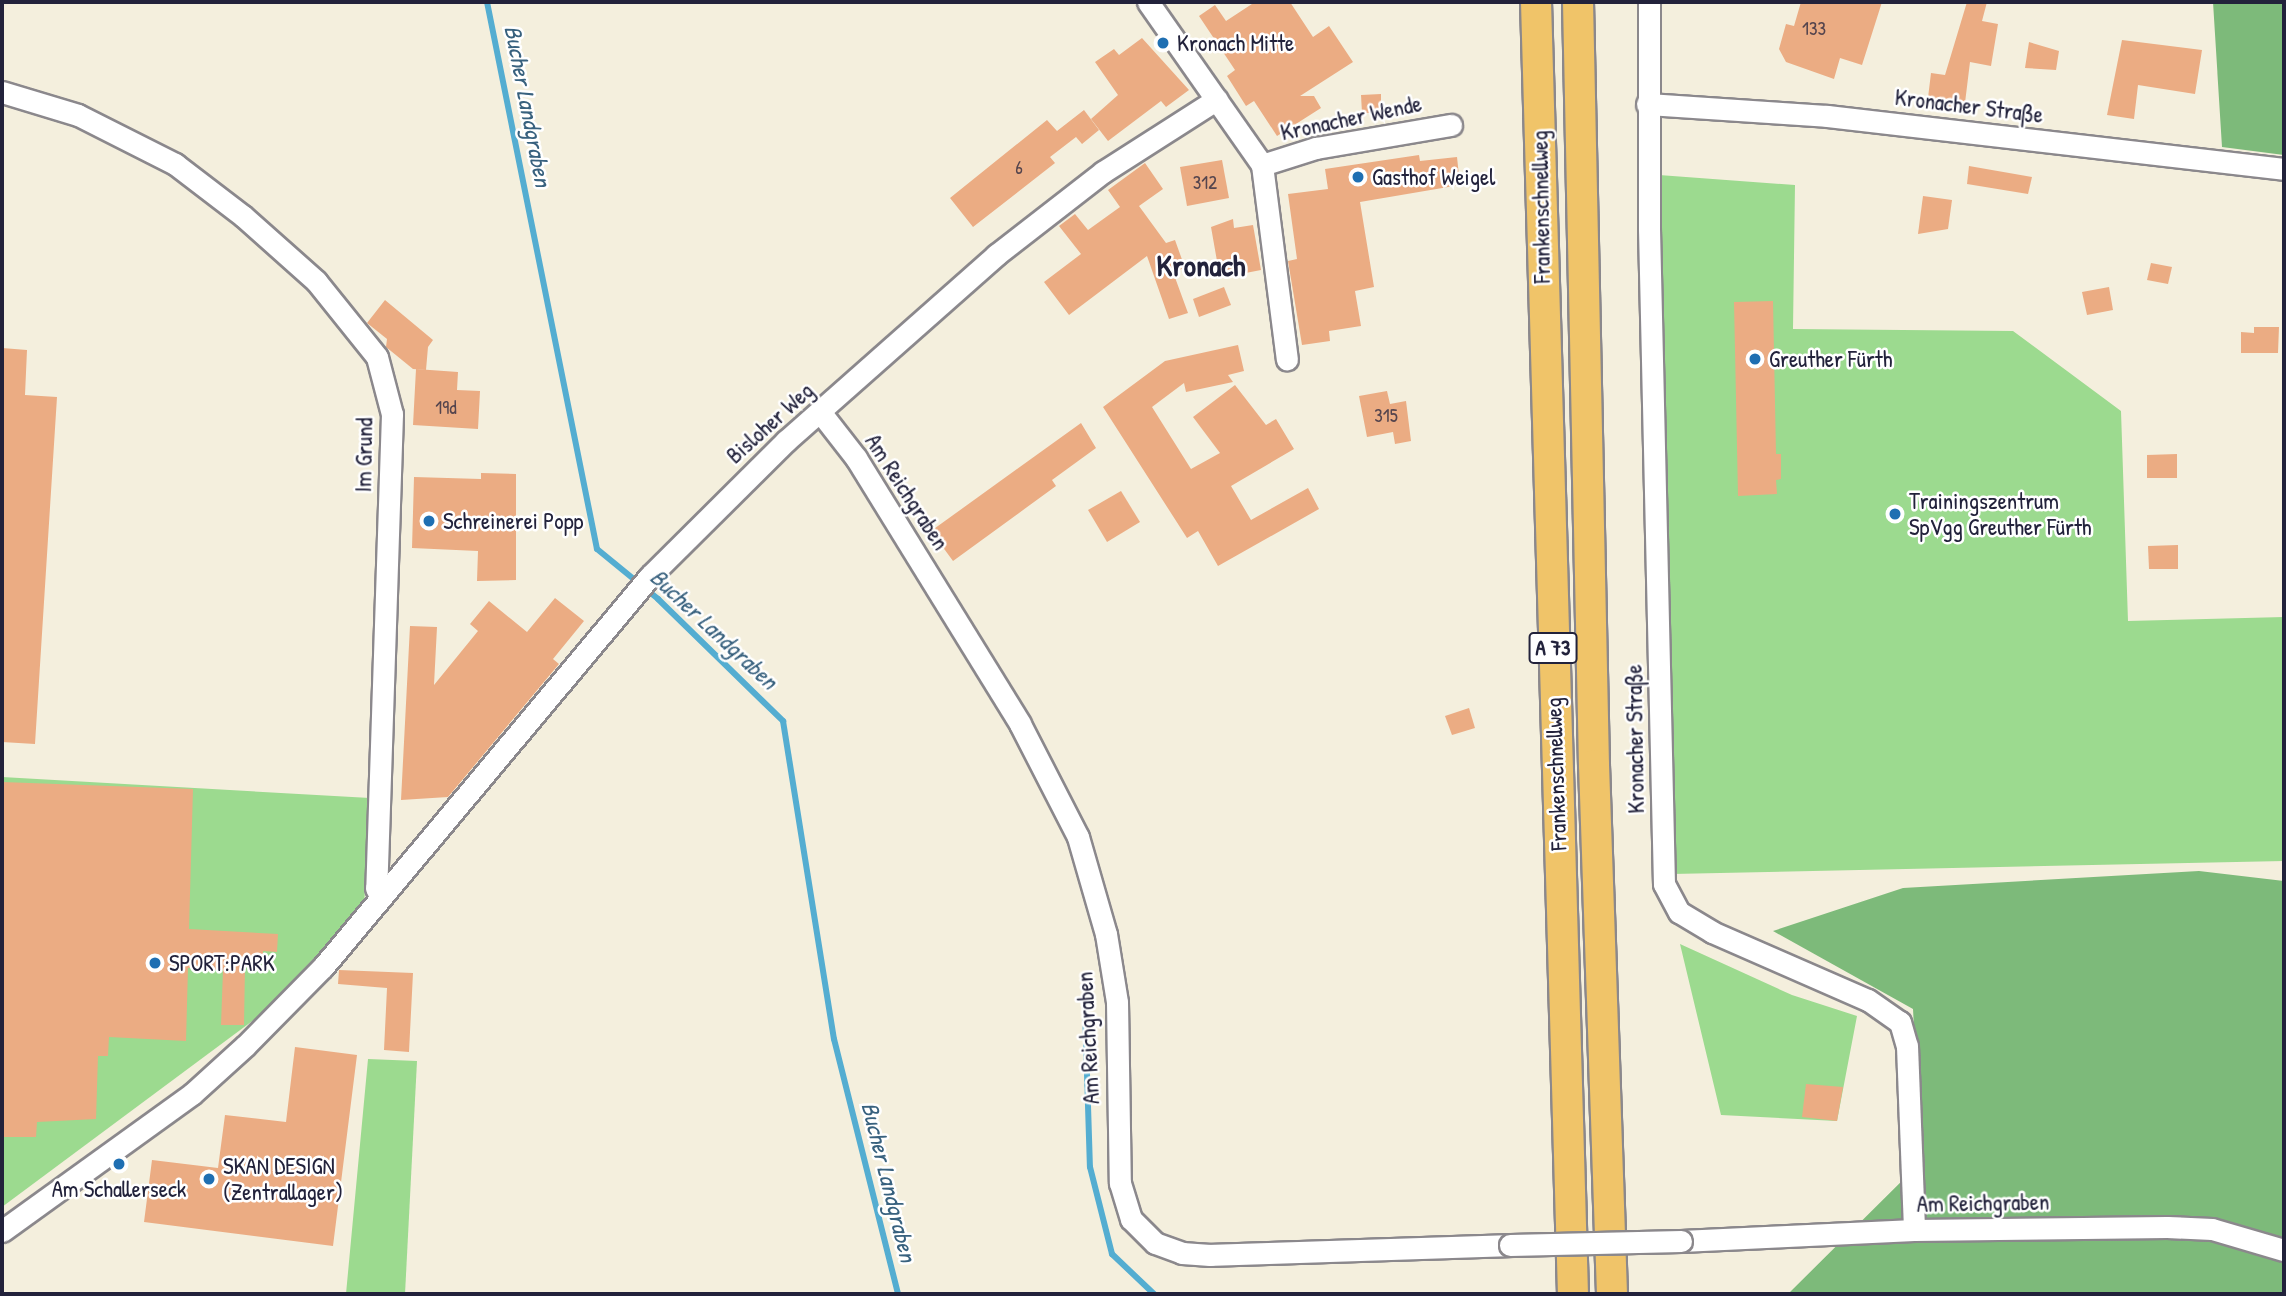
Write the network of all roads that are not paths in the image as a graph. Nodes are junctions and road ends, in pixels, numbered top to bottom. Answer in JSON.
{"nodes":[{"id":1,"x":1148,"y":2,"type":"edge"},
{"id":2,"x":1536,"y":2,"type":"edge"},
{"id":3,"x":1578,"y":2,"type":"edge"},
{"id":4,"x":1649,"y":2,"type":"edge"},
{"id":5,"x":2,"y":92,"type":"edge"},
{"id":6,"x":1217,"y":99,"type":"junction"},
{"id":7,"x":1647,"y":104,"type":"junction"},
{"id":8,"x":1451,"y":125,"type":"dead end"},
{"id":9,"x":1262,"y":165,"type":"junction"},
{"id":10,"x":2284,"y":170,"type":"edge"},
{"id":11,"x":1287,"y":359,"type":"dead end"},
{"id":12,"x":821,"y":413,"type":"junction"},
{"id":13,"x":381,"y":898,"type":"junction"},
{"id":14,"x":1914,"y":1230,"type":"junction"},
{"id":15,"x":2,"y":1231,"type":"edge"},
{"id":16,"x":2284,"y":1250,"type":"edge"},
{"id":17,"x":1573,"y":1294,"type":"edge"},
{"id":18,"x":1612,"y":1294,"type":"edge"}],
"edges":[{"from":1,"to":6,"type":"street"},
{"from":2,"to":17,"type":"highway","name":"Frankenschnellweg","number":"A 73"},
{"from":3,"to":18,"type":"highway","name":"Frankenschnellweg","number":"A 73"},
{"from":4,"to":7,"type":"street","name":"Kronacher Straße"},
{"from":5,"to":13,"type":"street","name":"Im Grund"},
{"from":6,"to":9,"type":"street"},
{"from":6,"to":12,"type":"street","name":"Bisloher Weg"},
{"from":7,"to":10,"type":"street","name":"Kronacher Straße"},
{"from":7,"to":14,"type":"street","name":"Kronacher Straße"},
{"from":8,"to":9,"type":"street","name":"Kronacher Wende"},
{"from":9,"to":11,"type":"street"},
{"from":12,"to":13,"type":"street","name":"Bisloher Weg"},
{"from":12,"to":14,"type":"street","name":"Am Reichgraben","bridge":true},
{"from":13,"to":15,"type":"street"},
{"from":14,"to":16,"type":"street","name":"Am Reichgraben"}]}
